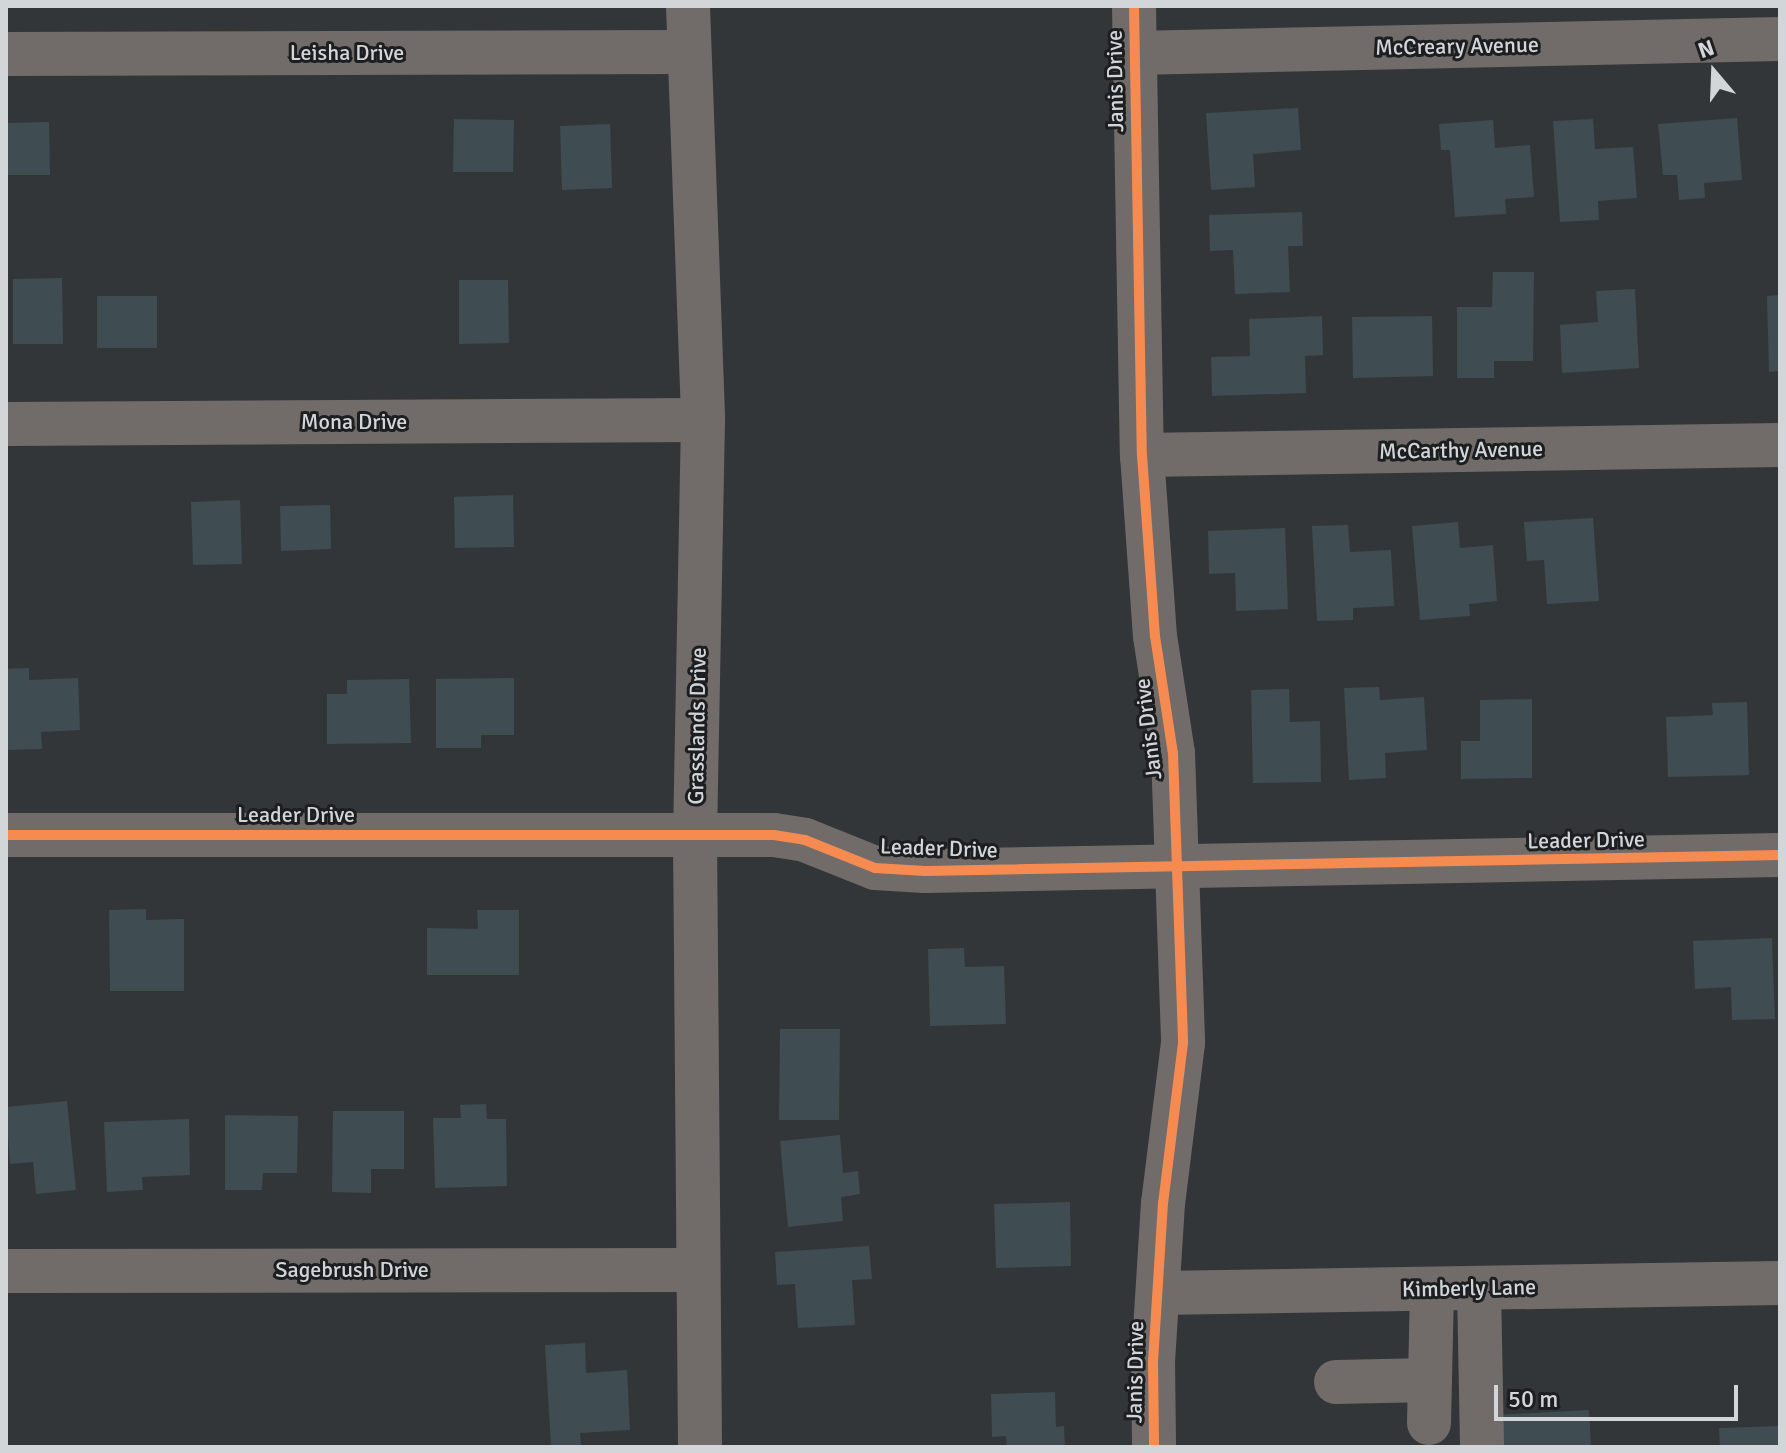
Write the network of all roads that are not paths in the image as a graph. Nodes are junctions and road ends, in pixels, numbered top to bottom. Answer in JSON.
{"nodes":[{"id":1,"x":688,"y":6,"type":"edge"},
{"id":2,"x":1134,"y":6,"type":"edge"},
{"id":3,"x":1780,"y":39,"type":"edge"},
{"id":4,"x":688,"y":52,"type":"junction"},
{"id":5,"x":1134,"y":53,"type":"junction"},
{"id":6,"x":6,"y":54,"type":"edge"},
{"id":7,"x":703,"y":420,"type":"junction"},
{"id":8,"x":6,"y":424,"type":"edge"},
{"id":9,"x":1780,"y":445,"type":"edge"},
{"id":10,"x":1142,"y":455,"type":"junction"},
{"id":11,"x":6,"y":835,"type":"edge"},
{"id":12,"x":695,"y":835,"type":"junction"},
{"id":13,"x":1780,"y":855,"type":"edge"},
{"id":14,"x":1179,"y":869,"type":"junction"},
{"id":15,"x":698,"y":1270,"type":"junction"},
{"id":16,"x":6,"y":1271,"type":"edge"},
{"id":17,"x":1780,"y":1283,"type":"edge"},
{"id":18,"x":1479,"y":1288,"type":"junction"},
{"id":19,"x":1432,"y":1289,"type":"junction"},
{"id":20,"x":1158,"y":1293,"type":"junction"},
{"id":21,"x":1430,"y":1380,"type":"junction"},
{"id":22,"x":1336,"y":1382,"type":"dead end"},
{"id":23,"x":1429,"y":1423,"type":"dead end"},
{"id":24,"x":700,"y":1447,"type":"edge"},
{"id":25,"x":1154,"y":1447,"type":"edge"},
{"id":26,"x":1482,"y":1447,"type":"edge"}],
"edges":[{"from":1,"to":4,"type":"street","name":"Grasslands Drive"},
{"from":2,"to":5,"type":"street","name":"Janis Drive"},
{"from":3,"to":5,"type":"street","name":"McCreary Avenue"},
{"from":4,"to":6,"type":"street","name":"Leisha Drive"},
{"from":4,"to":7,"type":"street","name":"Grasslands Drive"},
{"from":5,"to":10,"type":"street","name":"Janis Drive"},
{"from":7,"to":8,"type":"street","name":"Mona Drive"},
{"from":7,"to":12,"type":"street","name":"Grasslands Drive"},
{"from":9,"to":10,"type":"street","name":"McCarthy Avenue"},
{"from":10,"to":14,"type":"street","name":"Janis Drive"},
{"from":11,"to":12,"type":"street","name":"Leader Drive"},
{"from":12,"to":14,"type":"street","name":"Leader Drive"},
{"from":12,"to":15,"type":"street","name":"Grasslands Drive"},
{"from":13,"to":14,"type":"street","name":"Leader Drive"},
{"from":14,"to":20,"type":"street","name":"Janis Drive"},
{"from":15,"to":16,"type":"street","name":"Sagebrush Drive"},
{"from":15,"to":24,"type":"street","name":"Grasslands Drive"},
{"from":17,"to":18,"type":"street","name":"Kimberly Lane"},
{"from":18,"to":19,"type":"street","name":"Kimberly Lane"},
{"from":18,"to":26,"type":"street"},
{"from":19,"to":20,"type":"street","name":"Kimberly Lane"},
{"from":19,"to":21,"type":"street"},
{"from":20,"to":25,"type":"street","name":"Janis Drive"},
{"from":21,"to":22,"type":"street"},
{"from":21,"to":23,"type":"street"}]}
